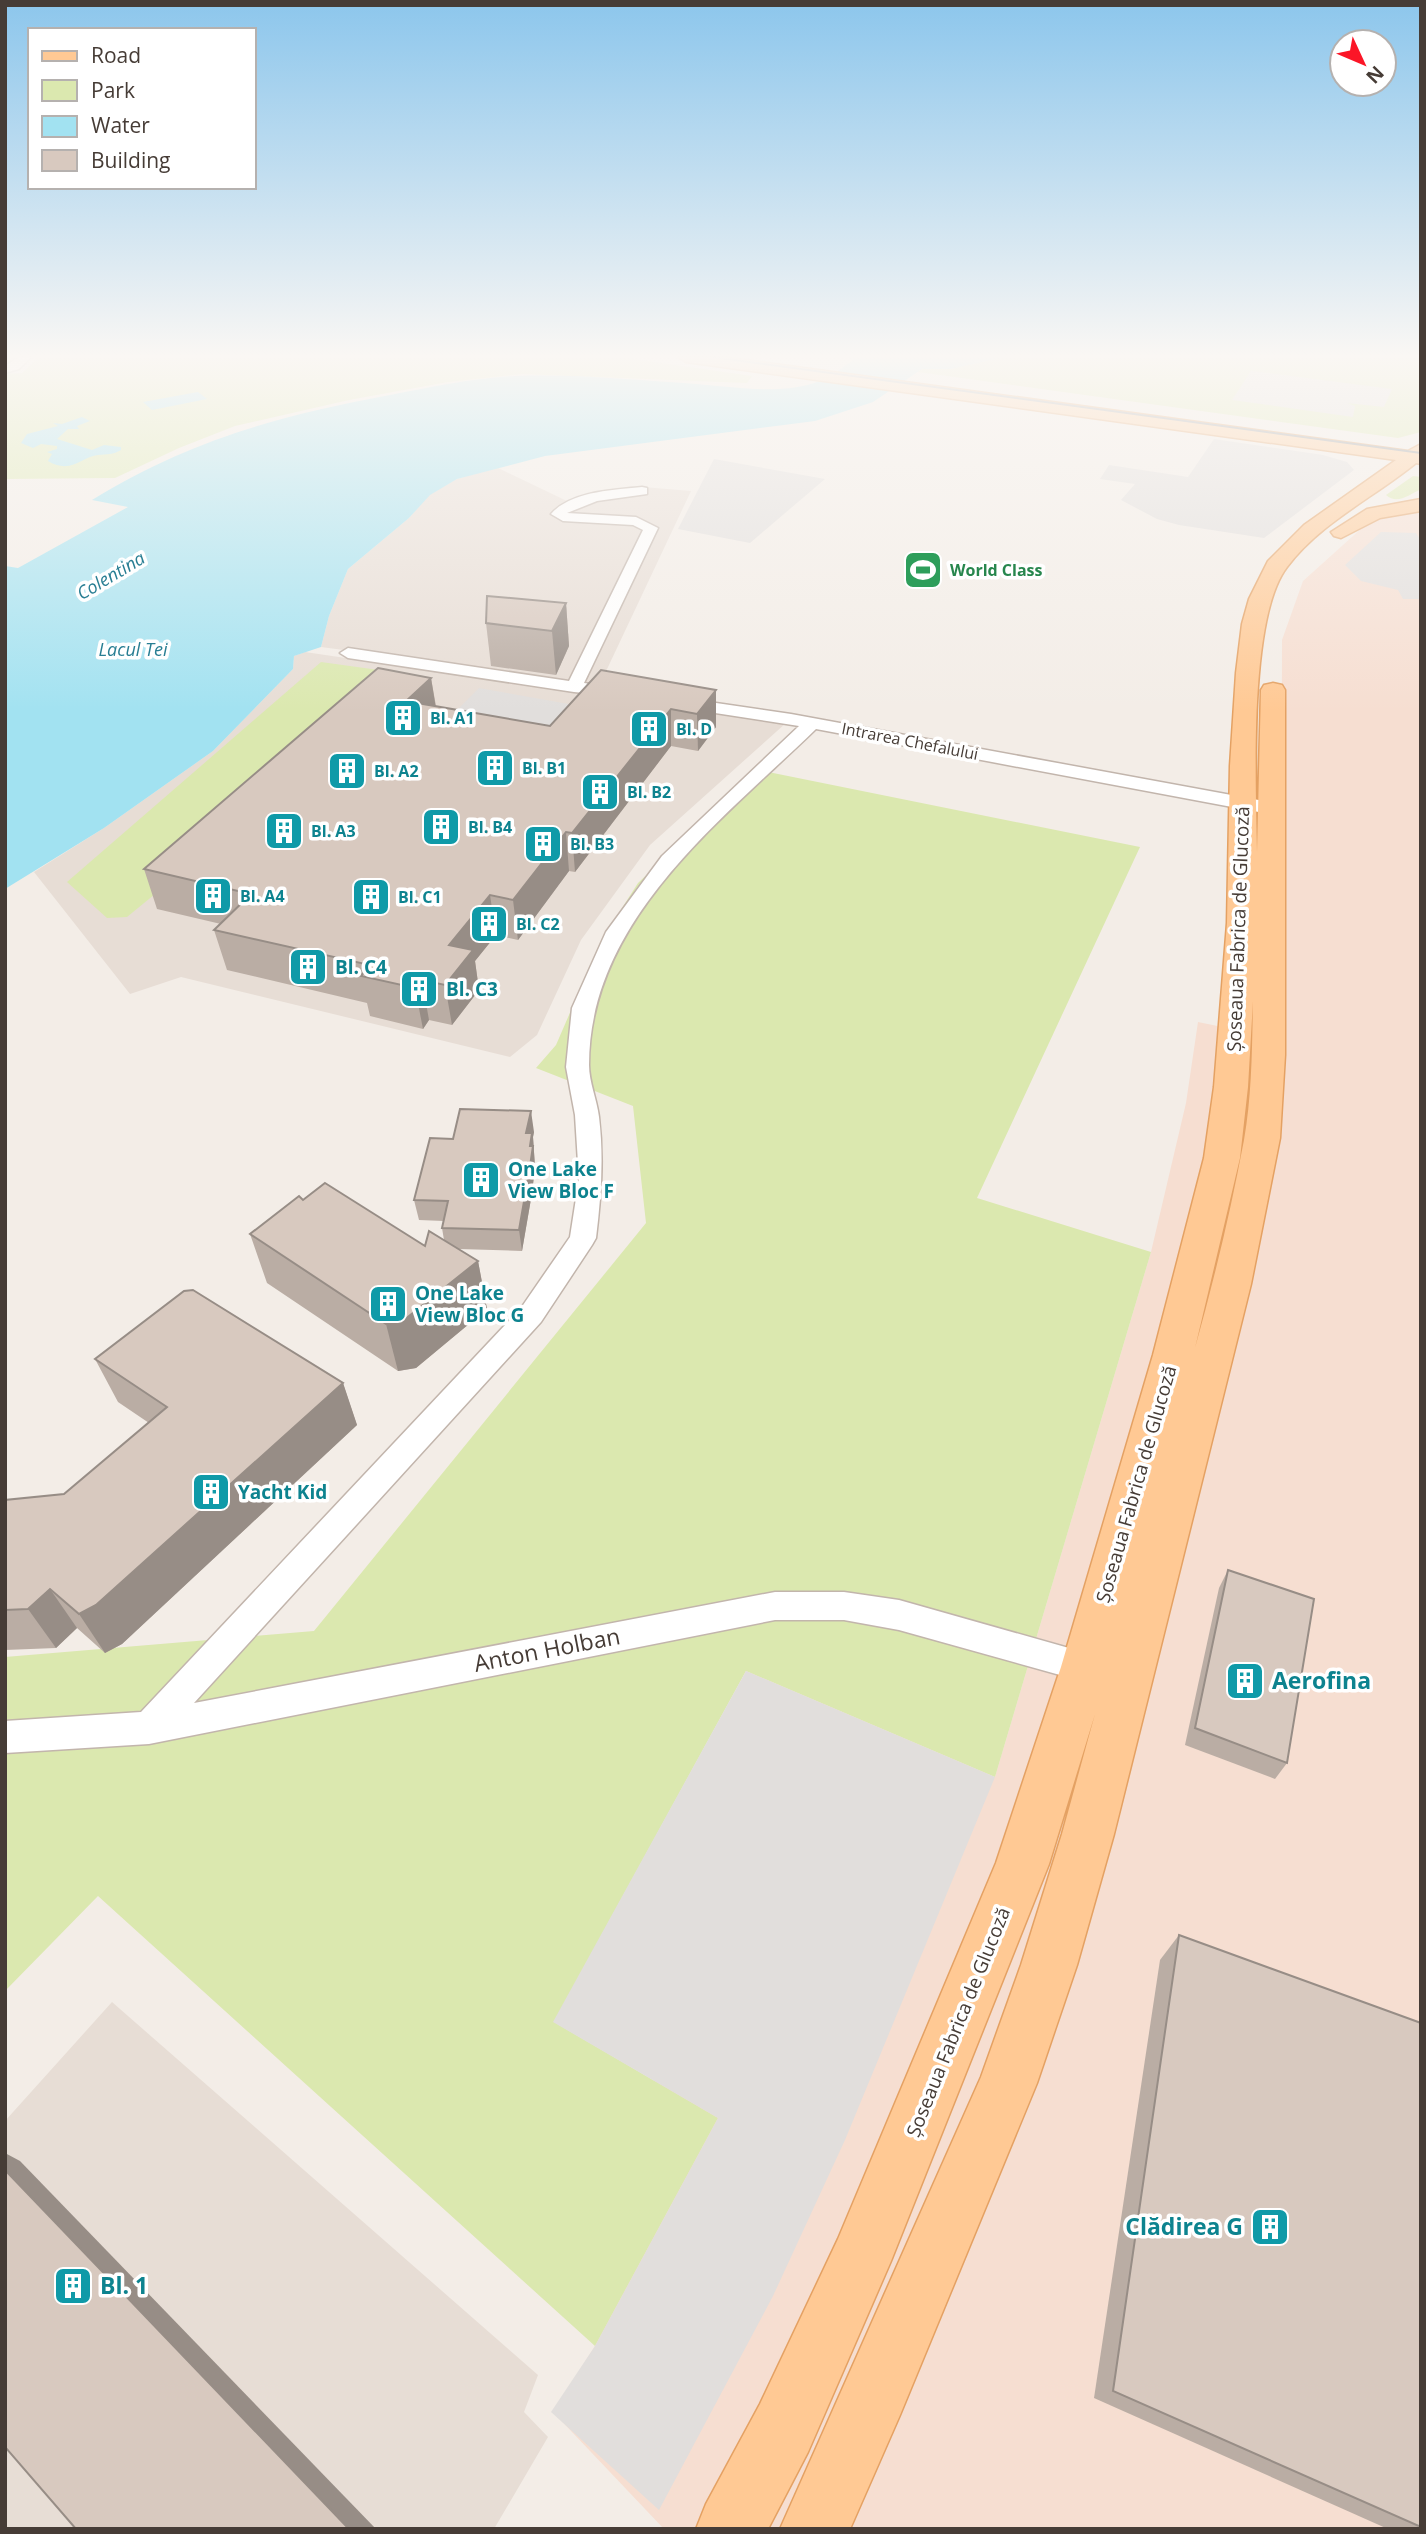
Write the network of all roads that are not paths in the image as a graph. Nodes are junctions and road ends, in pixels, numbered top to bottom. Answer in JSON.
{"nodes":[{"id":1,"x":1389,"y":475,"type":"edge"},
{"id":2,"x":1383,"y":480,"type":"junction"},
{"id":3,"x":642,"y":491,"type":"dead end"},
{"id":4,"x":1413,"y":506,"type":"edge"},
{"id":5,"x":348,"y":653,"type":"dead end"},
{"id":6,"x":574,"y":687,"type":"junction"},
{"id":7,"x":643,"y":697,"type":"edge"},
{"id":8,"x":671,"y":701,"type":"edge"},
{"id":9,"x":812,"y":723,"type":"junction"},
{"id":10,"x":1259,"y":806,"type":"junction"},
{"id":11,"x":1085,"y":1667,"type":"junction"},
{"id":12,"x":149,"y":1728,"type":"junction"},
{"id":13,"x":5,"y":1737,"type":"edge"},
{"id":14,"x":731,"y":2529,"type":"edge"},
{"id":15,"x":815,"y":2529,"type":"edge"}],
"edges":[{"from":1,"to":2,"type":"main road","name":"Șoseaua Fabrica de Glucoză"},
{"from":2,"to":4,"type":"main road"},
{"from":2,"to":10,"type":"main road","name":"Șoseaua Fabrica de Glucoză"},
{"from":3,"to":6,"type":"street"},
{"from":4,"to":10,"type":"main road","name":"Șoseaua Fabrica de Glucoză"},
{"from":5,"to":6,"type":"street"},
{"from":6,"to":7,"type":"street"},
{"from":8,"to":9,"type":"street","name":"Intrarea Chefalului"},
{"from":9,"to":10,"type":"street","name":"Intrarea Chefalului"},
{"from":9,"to":12,"type":"street"},
{"from":10,"to":11,"type":"main road","name":"Șoseaua Fabrica de Glucoză"},
{"from":10,"to":15,"type":"main road","name":"Șoseaua Fabrica de Glucoză"},
{"from":11,"to":12,"type":"street","name":"Anton Holban"},
{"from":11,"to":14,"type":"main road","name":"Șoseaua Fabrica de Glucoză"},
{"from":12,"to":13,"type":"street","name":"Anton Holban"}]}
